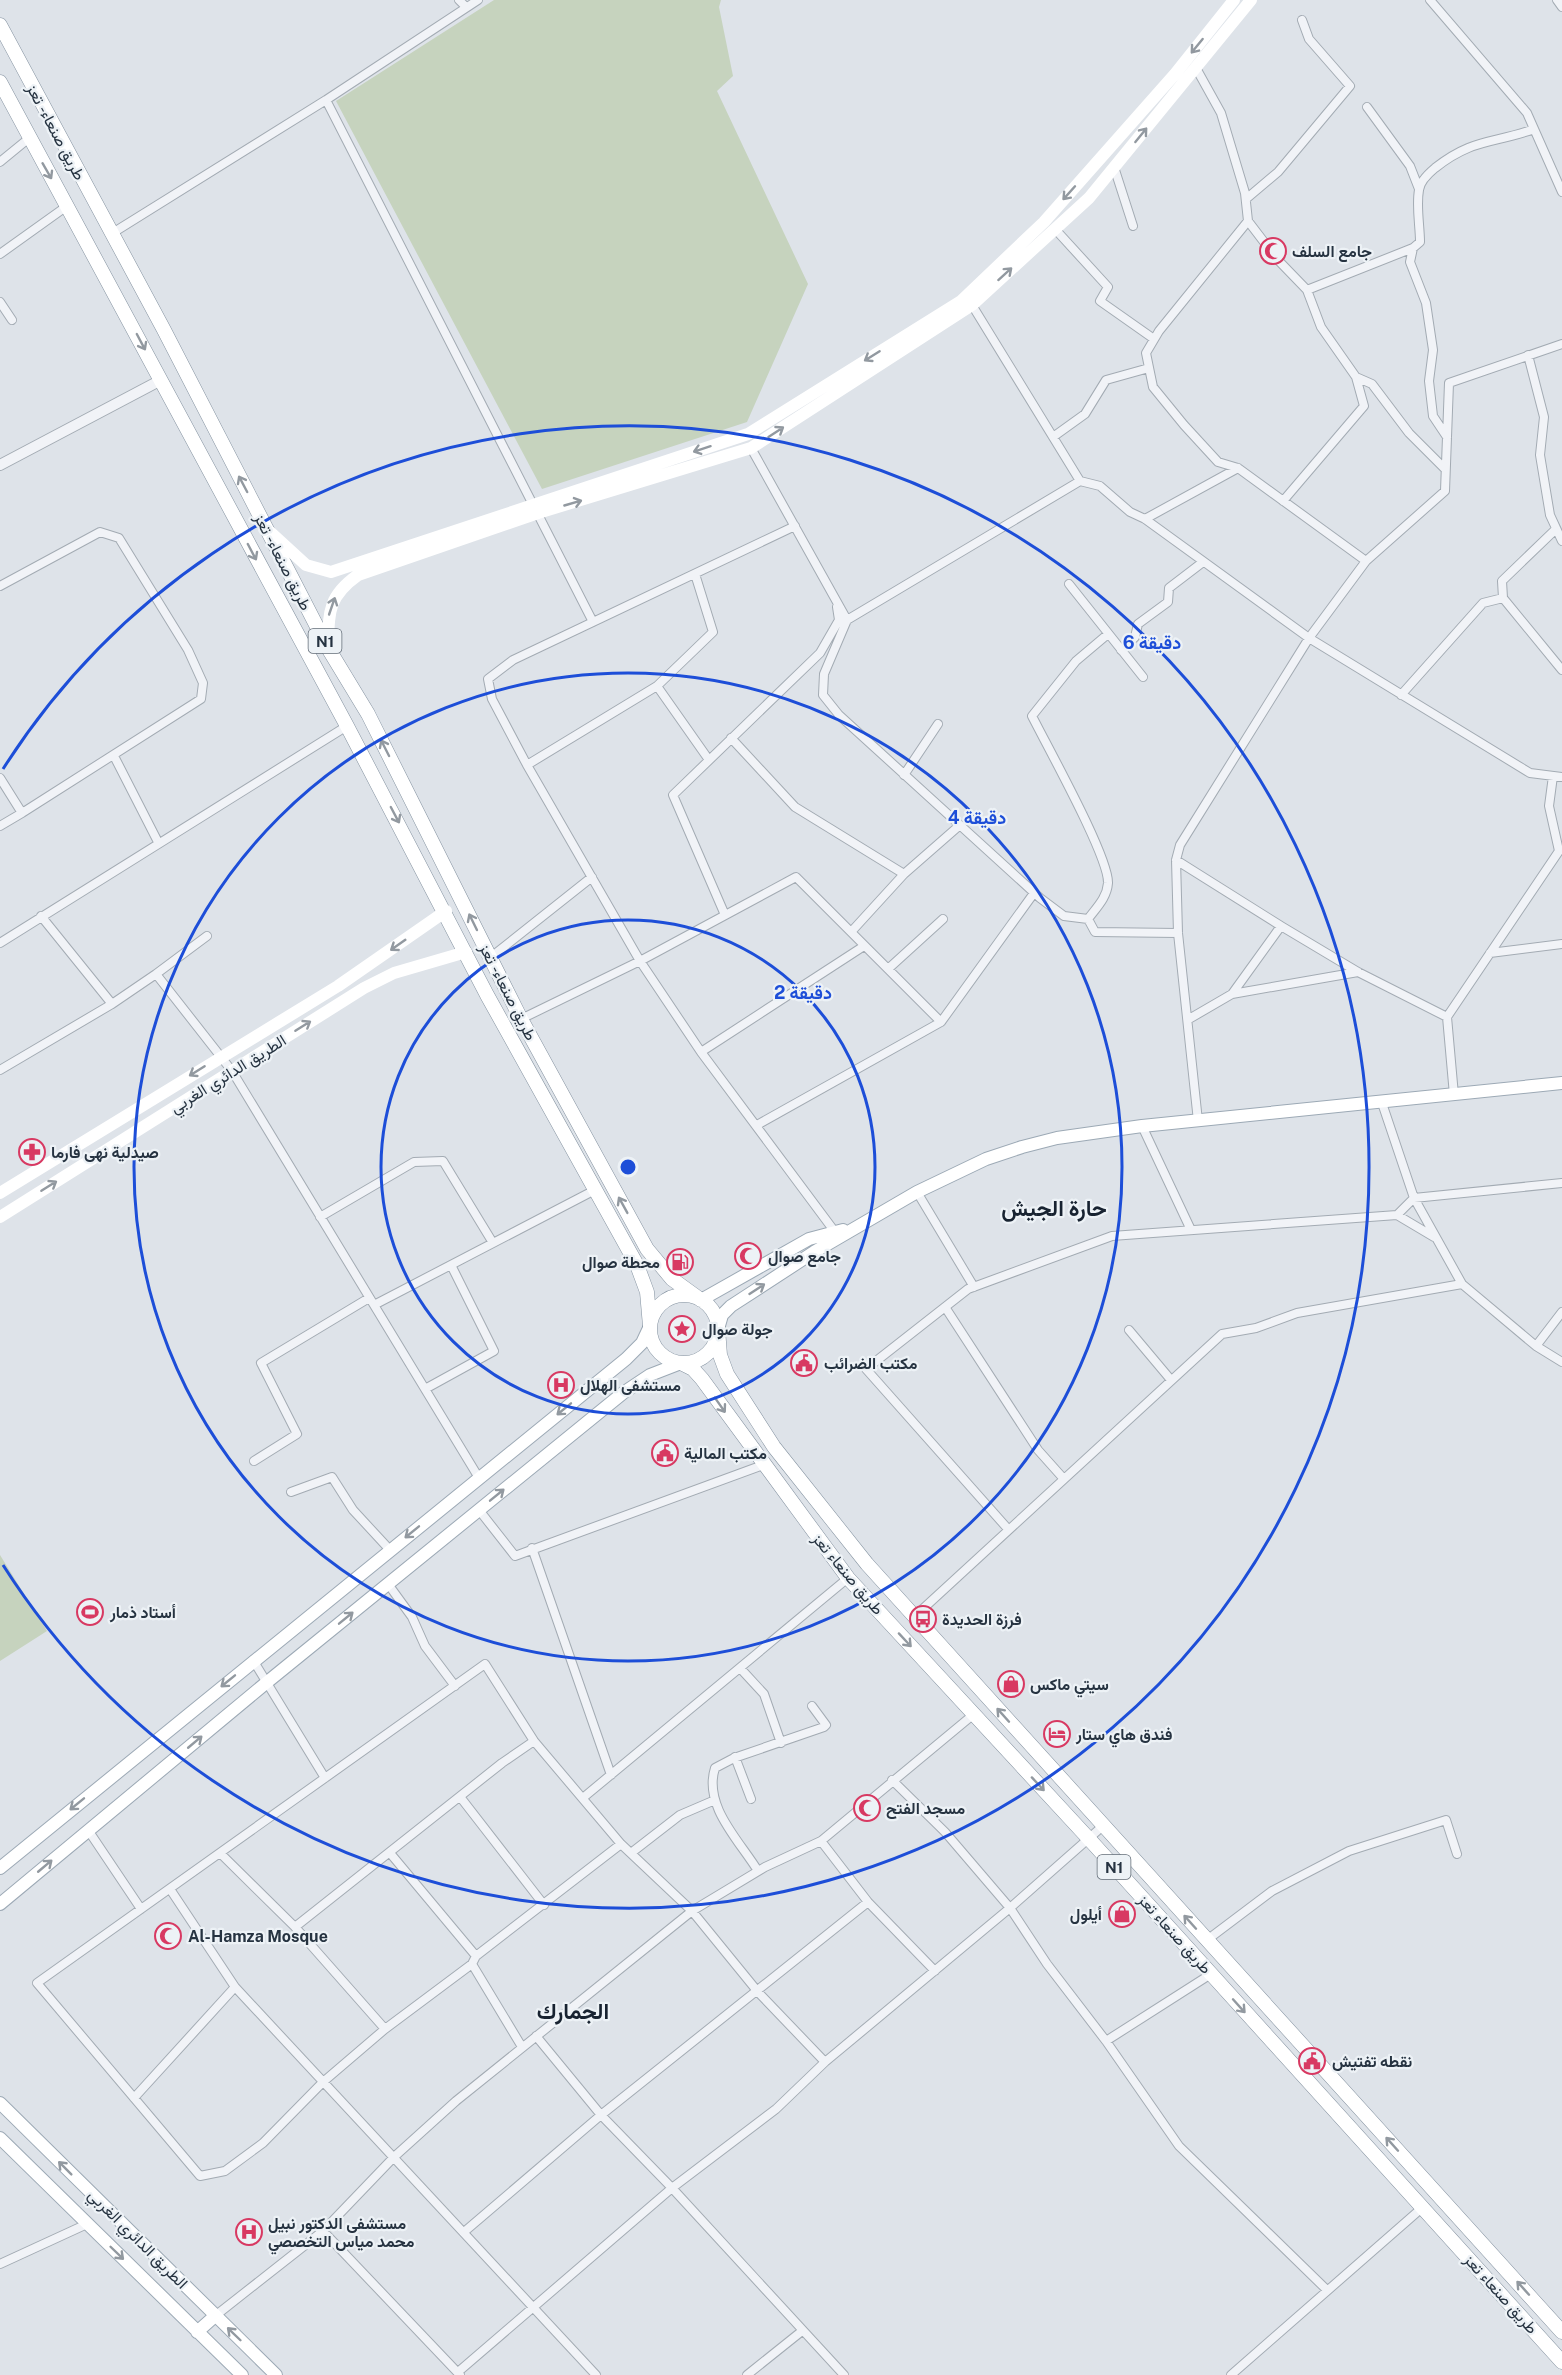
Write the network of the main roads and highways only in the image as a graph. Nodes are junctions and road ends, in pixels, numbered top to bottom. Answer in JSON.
{"nodes":[{"id":1,"x":1234,"y":0,"type":"edge"},
{"id":2,"x":1251,"y":0,"type":"edge"},
{"id":3,"x":0,"y":25,"type":"edge"},
{"id":4,"x":0,"y":82,"type":"edge"},
{"id":5,"x":535,"y":508,"type":"junction"},
{"id":6,"x":266,"y":528,"type":"junction"},
{"id":7,"x":328,"y":648,"type":"junction"},
{"id":8,"x":446,"y":911,"type":"junction"},
{"id":9,"x":466,"y":952,"type":"junction"},
{"id":10,"x":504,"y":987,"type":"junction"},
{"id":11,"x":488,"y":996,"type":"junction"},
{"id":12,"x":1562,"y":1083,"type":"edge"},
{"id":13,"x":0,"y":1193,"type":"edge"},
{"id":14,"x":0,"y":1217,"type":"edge"},
{"id":15,"x":859,"y":1226,"type":"junction"},
{"id":16,"x":701,"y":1300,"type":"junction"},
{"id":17,"x":650,"y":1326,"type":"junction"},
{"id":18,"x":718,"y":1329,"type":"junction"},
{"id":19,"x":681,"y":1363,"type":"junction"},
{"id":20,"x":0,"y":1868,"type":"edge"},
{"id":21,"x":0,"y":1904,"type":"edge"},
{"id":22,"x":0,"y":2103,"type":"edge"},
{"id":23,"x":0,"y":2138,"type":"edge"},
{"id":24,"x":215,"y":2316,"type":"junction"},
{"id":25,"x":197,"y":2332,"type":"junction"},
{"id":26,"x":1562,"y":2332,"type":"edge"},
{"id":27,"x":1562,"y":2362,"type":"edge"},
{"id":28,"x":242,"y":2375,"type":"edge"},
{"id":29,"x":276,"y":2375,"type":"edge"}],
"edges":[{"from":1,"to":5,"type":"main road","one_way":true},
{"from":5,"to":2,"type":"main road","one_way":true},
{"from":6,"to":3,"type":"highway","name":"طريق صنعاء - تعز","number":"N1","one_way":true},
{"from":4,"to":8,"type":"highway","name":"طريق صنعاء - تعز","number":"N1","one_way":true},
{"from":5,"to":6,"type":"main road"},
{"from":7,"to":5,"type":"main road","one_way":true},
{"from":6,"to":7,"type":"highway","name":"طريق صنعاء - تعز","number":"N1"},
{"from":10,"to":7,"type":"highway","name":"طريق صنعاء - تعز","number":"N1","one_way":true},
{"from":8,"to":9,"type":"highway","name":"طريق صنعاء - تعز","number":"N1"},
{"from":8,"to":13,"type":"main road","name":"الطريق الدائري الغربي","one_way":true},
{"from":9,"to":11,"type":"highway","name":"طريق صنعاء - تعز","number":"N1"},
{"from":14,"to":9,"type":"main road","name":"الطريق الدائري الغربي","one_way":true},
{"from":10,"to":11,"type":"highway"},
{"from":16,"to":10,"type":"highway","name":"طريق صنعاء - تعز","number":"N1","one_way":true},
{"from":11,"to":17,"type":"highway","name":"طريق صنعاء - تعز","number":"N1"},
{"from":12,"to":15,"type":"main road"},
{"from":15,"to":16,"type":"main road"},
{"from":18,"to":15,"type":"main road","one_way":true},
{"from":16,"to":17,"type":"highway"},
{"from":16,"to":18,"type":"highway"},
{"from":17,"to":19,"type":"highway"},
{"from":17,"to":20,"type":"main road","one_way":true},
{"from":18,"to":19,"type":"highway"},
{"from":26,"to":18,"type":"highway","name":"طريق صنعاء تعز","number":"N1","one_way":true},
{"from":21,"to":19,"type":"main road","one_way":true},
{"from":19,"to":27,"type":"highway","name":"طريق صنعاء تعز","number":"N1","one_way":true},
{"from":24,"to":22,"type":"main road","name":"الطريق الدائري الغربي","one_way":true},
{"from":23,"to":25,"type":"main road","name":"الطريق الدائري الغربي","one_way":true},
{"from":24,"to":25,"type":"main road"},
{"from":29,"to":24,"type":"main road","name":"الطريق الدائري الغربي","one_way":true},
{"from":25,"to":28,"type":"main road","name":"الطريق الدائري الغربي"}]}
